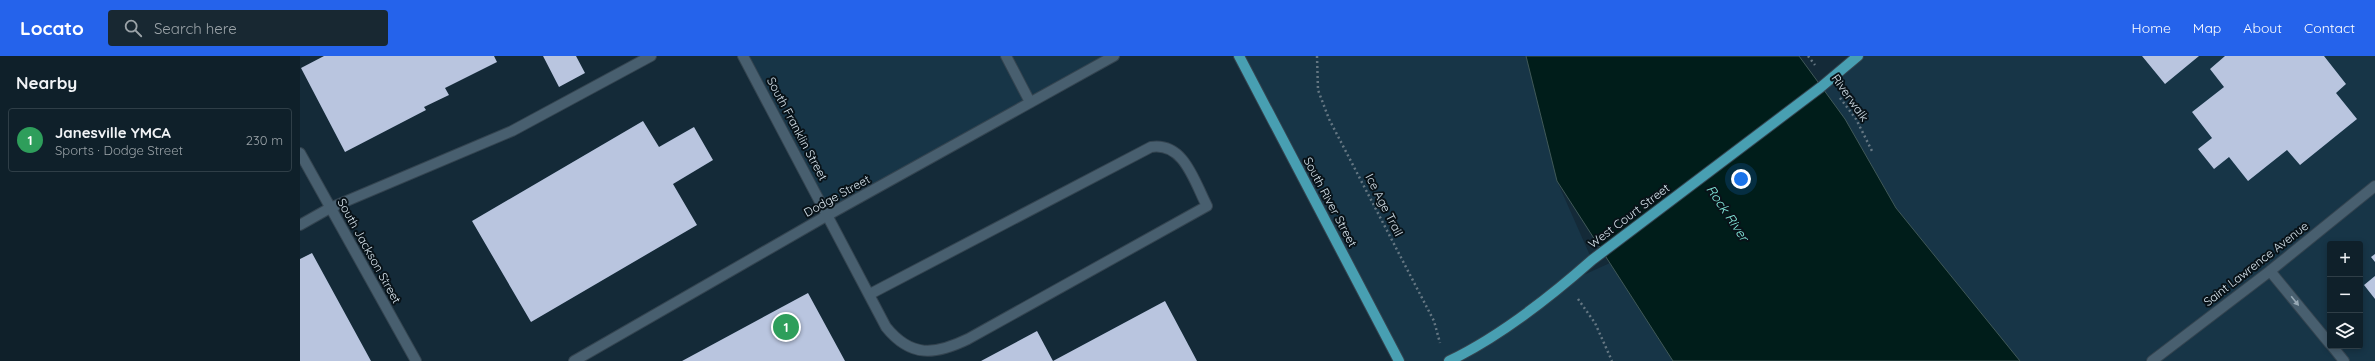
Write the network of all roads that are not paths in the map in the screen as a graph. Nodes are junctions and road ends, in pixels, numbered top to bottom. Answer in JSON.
{"nodes":[{"id":1,"x":651,"y":56,"type":"edge"},
{"id":2,"x":743,"y":56,"type":"edge"},
{"id":3,"x":1006,"y":56,"type":"edge"},
{"id":4,"x":1114,"y":56,"type":"edge"},
{"id":5,"x":1239,"y":56,"type":"edge"},
{"id":6,"x":1858,"y":56,"type":"edge"},
{"id":7,"x":1030,"y":102,"type":"junction"},
{"id":8,"x":300,"y":153,"type":"edge"},
{"id":9,"x":2375,"y":186,"type":"edge"},
{"id":10,"x":330,"y":208,"type":"junction"},
{"id":11,"x":828,"y":215,"type":"junction"},
{"id":12,"x":300,"y":226,"type":"edge"},
{"id":13,"x":2270,"y":271,"type":"junction"},
{"id":14,"x":870,"y":294,"type":"junction"},
{"id":15,"x":2327,"y":340,"type":"edge"},
{"id":16,"x":2334,"y":349,"type":"edge"},
{"id":17,"x":416,"y":361,"type":"edge"},
{"id":18,"x":574,"y":361,"type":"edge"},
{"id":19,"x":1399,"y":361,"type":"edge"},
{"id":20,"x":1448,"y":361,"type":"edge"},
{"id":21,"x":2152,"y":361,"type":"edge"},
{"id":22,"x":2344,"y":361,"type":"edge"}],
"edges":[{"from":1,"to":10,"type":"street"},
{"from":2,"to":11,"type":"street","name":"South Franklin Street"},
{"from":3,"to":7,"type":"street"},
{"from":4,"to":7,"type":"street","name":"Dodge Street"},
{"from":5,"to":19,"type":"main road","name":"South River Street"},
{"from":6,"to":20,"type":"main road","name":"West Court Street"},
{"from":7,"to":11,"type":"street","name":"Dodge Street"},
{"from":8,"to":10,"type":"street","name":"South Jackson Street"},
{"from":9,"to":13,"type":"street","name":"Saint Lawrence Avenue"},
{"from":10,"to":12,"type":"street"},
{"from":10,"to":17,"type":"street","name":"South Jackson Street"},
{"from":11,"to":14,"type":"street","name":"South Franklin Street"},
{"from":11,"to":18,"type":"street","name":"Dodge Street"},
{"from":13,"to":15,"type":"street","one_way":true},
{"from":13,"to":21,"type":"street","name":"Saint Lawrence Avenue"},
{"from":14,"to":14,"type":"street","name":"South Franklin Street"},
{"from":16,"to":22,"type":"street"}]}
